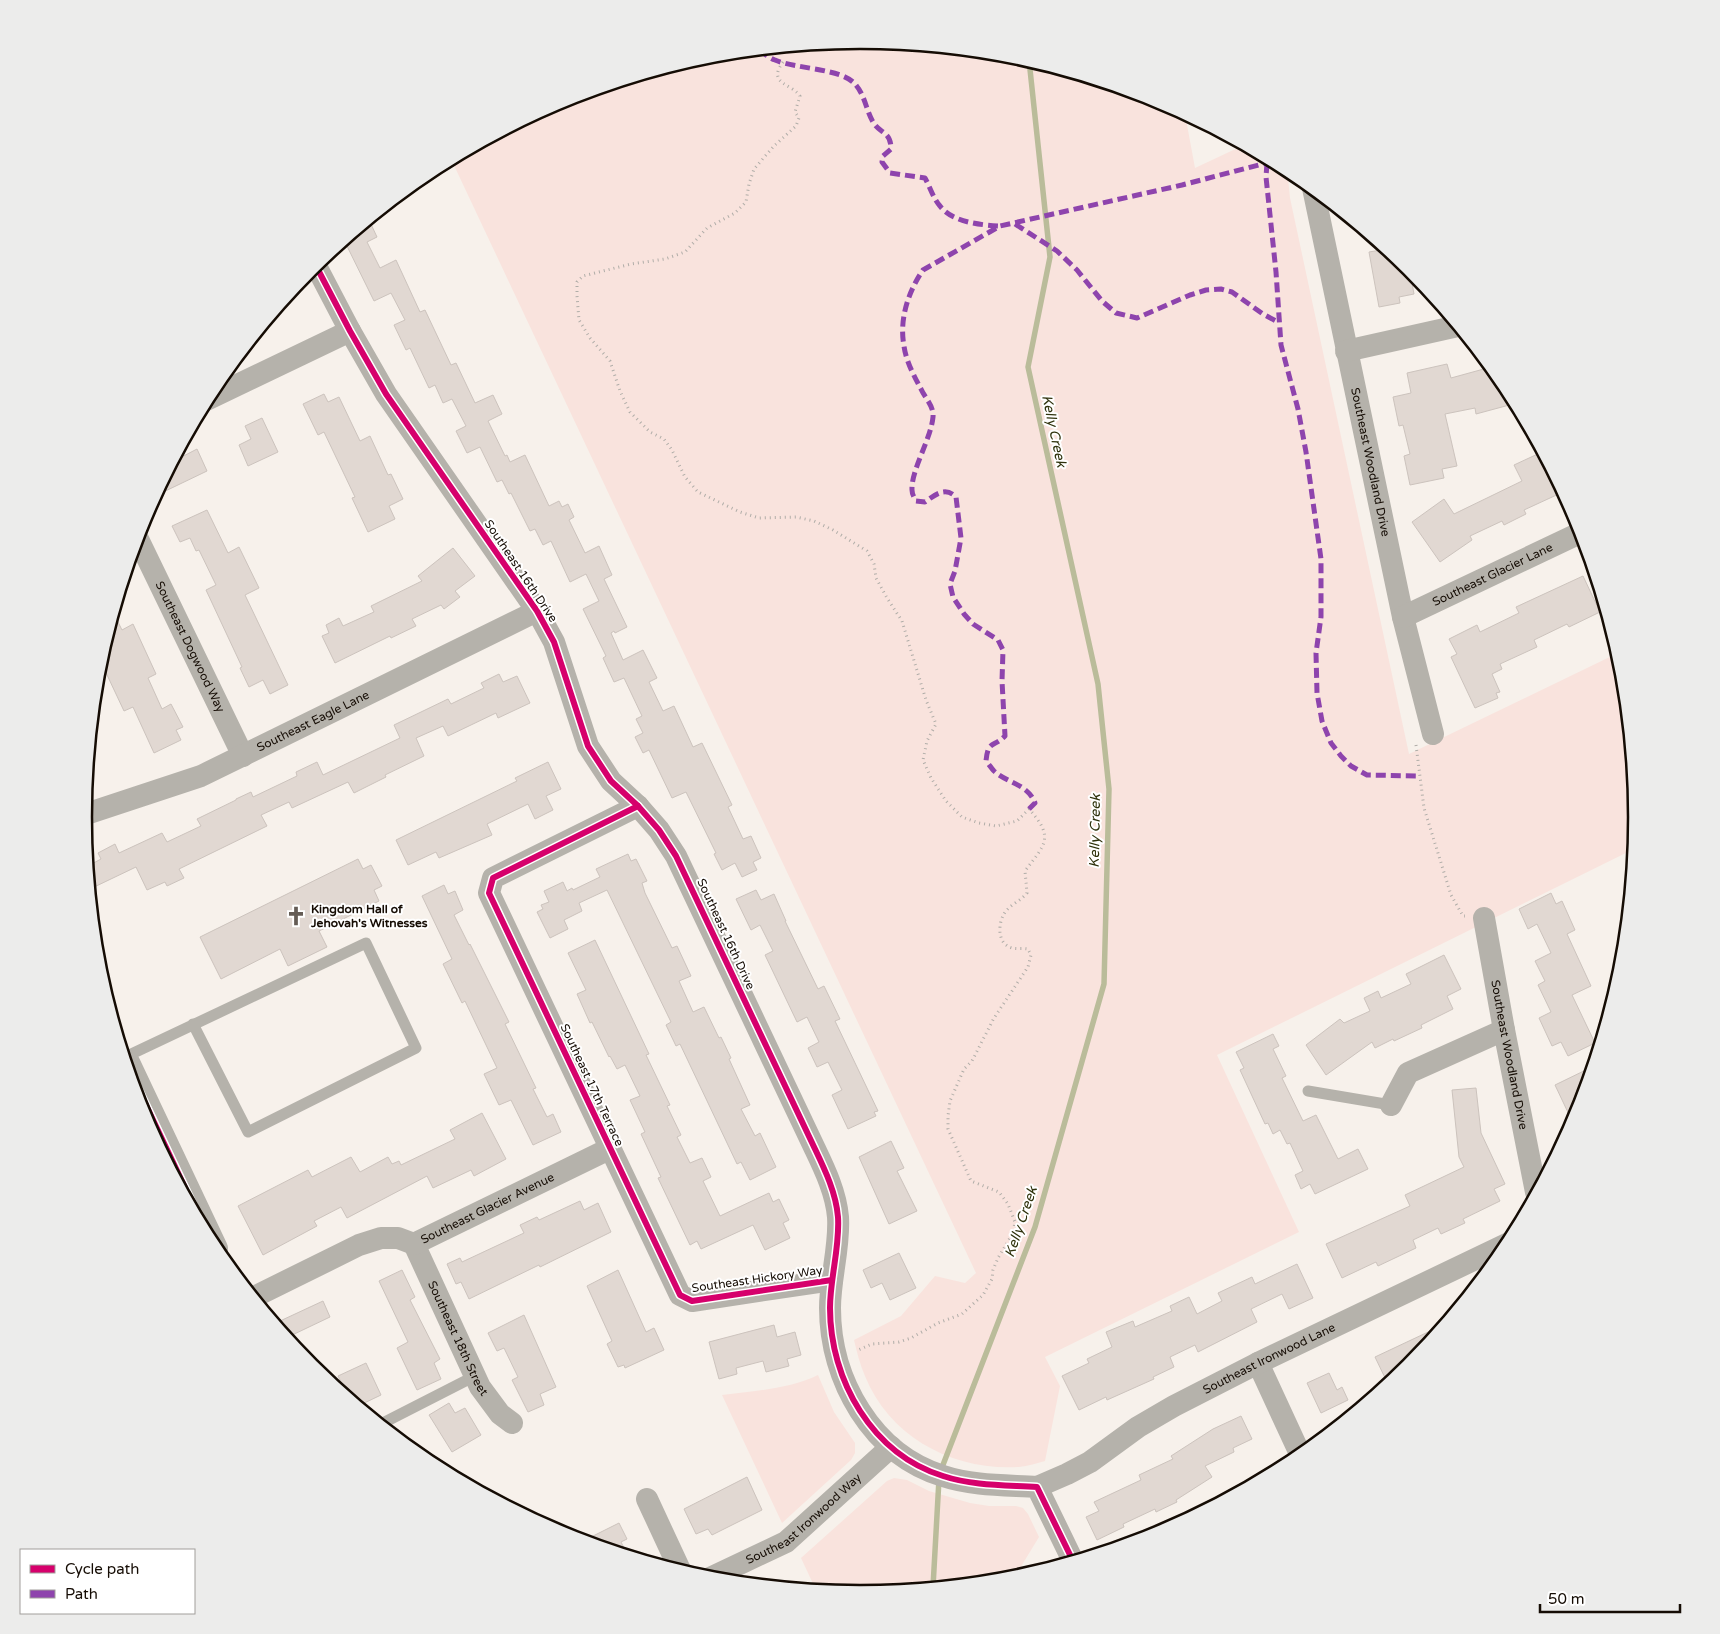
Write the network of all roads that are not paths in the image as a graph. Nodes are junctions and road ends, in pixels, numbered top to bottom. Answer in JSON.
{"nodes":[{"id":1,"x":1315,"y":199,"type":"edge"},
{"id":2,"x":320,"y":271,"type":"edge"},
{"id":3,"x":1452,"y":327,"type":"edge"},
{"id":4,"x":350,"y":331,"type":"junction"},
{"id":5,"x":1346,"y":351,"type":"junction"},
{"id":6,"x":219,"y":394,"type":"edge"},
{"id":7,"x":1575,"y":536,"type":"edge"},
{"id":8,"x":142,"y":546,"type":"edge"},
{"id":9,"x":537,"y":611,"type":"junction"},
{"id":10,"x":1404,"y":617,"type":"junction"},
{"id":11,"x":1432,"y":734,"type":"road end"},
{"id":12,"x":243,"y":756,"type":"junction"},
{"id":13,"x":638,"y":806,"type":"junction"},
{"id":14,"x":92,"y":812,"type":"edge"},
{"id":15,"x":1484,"y":918,"type":"road end"},
{"id":16,"x":194,"y":1024,"type":"junction"},
{"id":17,"x":1504,"y":1030,"type":"junction"},
{"id":18,"x":130,"y":1055,"type":"edge"},
{"id":19,"x":1308,"y":1091,"type":"dead end"},
{"id":20,"x":1391,"y":1105,"type":"joint"},
{"id":21,"x":609,"y":1149,"type":"junction"},
{"id":22,"x":1534,"y":1184,"type":"edge"},
{"id":23,"x":414,"y":1244,"type":"junction"},
{"id":24,"x":1495,"y":1250,"type":"edge"},
{"id":25,"x":832,"y":1280,"type":"junction"},
{"id":26,"x":259,"y":1295,"type":"edge"},
{"id":27,"x":686,"y":1299,"type":"joint"},
{"id":28,"x":1258,"y":1363,"type":"junction"},
{"id":29,"x":475,"y":1376,"type":"junction"},
{"id":30,"x":386,"y":1421,"type":"edge"},
{"id":31,"x":512,"y":1423,"type":"dead end"},
{"id":32,"x":890,"y":1447,"type":"junction"},
{"id":33,"x":1297,"y":1448,"type":"edge"},
{"id":34,"x":1037,"y":1487,"type":"junction"},
{"id":35,"x":647,"y":1499,"type":"dead end"},
{"id":36,"x":1071,"y":1555,"type":"edge"},
{"id":37,"x":677,"y":1562,"type":"edge"},
{"id":38,"x":722,"y":1572,"type":"edge"}],
"edges":[{"from":1,"to":5,"type":"street","name":"Southeast Woodland Drive"},
{"from":2,"to":4,"type":"street","name":"Southeast 16th Drive"},
{"from":3,"to":5,"type":"street"},
{"from":4,"to":6,"type":"street"},
{"from":4,"to":9,"type":"street","name":"Southeast 16th Drive"},
{"from":5,"to":10,"type":"street","name":"Southeast Woodland Drive"},
{"from":7,"to":10,"type":"street","name":"Southeast Glacier Lane"},
{"from":8,"to":12,"type":"street","name":"Southeast Dogwood Way"},
{"from":9,"to":12,"type":"street","name":"Southeast Eagle Lane"},
{"from":9,"to":13,"type":"street","name":"Southeast 16th Drive"},
{"from":10,"to":11,"type":"street","name":"Southeast Woodland Drive"},
{"from":12,"to":14,"type":"street","name":"Southeast Eagle Lane"},
{"from":13,"to":21,"type":"street","name":"Southeast 17th Terrace"},
{"from":13,"to":25,"type":"street","name":"Southeast 16th Drive"},
{"from":15,"to":17,"type":"street","name":"Southeast Woodland Drive"},
{"from":16,"to":16,"type":"lane"},
{"from":16,"to":18,"type":"lane"},
{"from":17,"to":20,"type":"street"},
{"from":17,"to":22,"type":"street","name":"Southeast Woodland Drive"},
{"from":19,"to":20,"type":"lane"},
{"from":21,"to":23,"type":"street","name":"Southeast Glacier Avenue"},
{"from":21,"to":27,"type":"street","name":"Southeast 17th Terrace"},
{"from":23,"to":26,"type":"street","name":"Southeast Glacier Avenue"},
{"from":23,"to":29,"type":"street","name":"Southeast 18th Street"},
{"from":24,"to":28,"type":"street","name":"Southeast Ironwood Lane"},
{"from":25,"to":27,"type":"street","name":"Southeast Hickory Way"},
{"from":25,"to":32,"type":"street","name":"Southeast 16th Drive"},
{"from":28,"to":33,"type":"street"},
{"from":28,"to":34,"type":"street","name":"Southeast Ironwood Lane"},
{"from":29,"to":30,"type":"lane"},
{"from":29,"to":31,"type":"street","name":"Southeast 18th Street"},
{"from":32,"to":34,"type":"street","name":"Southeast 16th Drive"},
{"from":32,"to":38,"type":"street","name":"Southeast Ironwood Way"},
{"from":34,"to":36,"type":"street"},
{"from":35,"to":37,"type":"street"}]}
